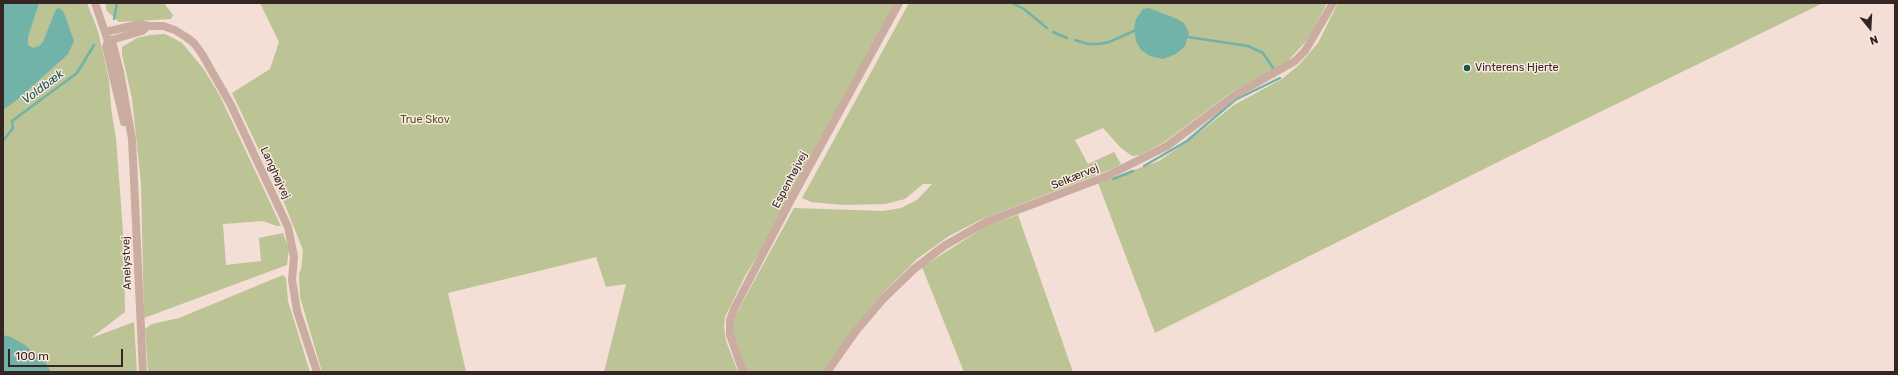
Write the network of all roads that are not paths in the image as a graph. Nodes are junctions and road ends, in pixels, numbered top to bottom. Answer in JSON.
{"nodes":[{"id":1,"x":96,"y":3,"type":"edge"},
{"id":2,"x":899,"y":3,"type":"edge"},
{"id":3,"x":1333,"y":3,"type":"edge"},
{"id":4,"x":148,"y":26,"type":"junction"},
{"id":5,"x":105,"y":32,"type":"junction"},
{"id":6,"x":108,"y":41,"type":"junction"},
{"id":7,"x":142,"y":372,"type":"edge"},
{"id":8,"x":317,"y":372,"type":"edge"},
{"id":9,"x":743,"y":372,"type":"edge"},
{"id":10,"x":827,"y":372,"type":"edge"}],
"edges":[{"from":1,"to":5,"type":"street","name":"Anelystvej"},
{"from":2,"to":9,"type":"street","name":"Espenhøjvej"},
{"from":3,"to":10,"type":"street","name":"Selkærvej"},
{"from":4,"to":5,"type":"street","name":"Langhøjvej"},
{"from":4,"to":6,"type":"street"},
{"from":4,"to":8,"type":"street","name":"Langhøjvej"},
{"from":5,"to":6,"type":"street","name":"Anelystvej"},
{"from":6,"to":7,"type":"street","name":"Anelystvej"}]}
